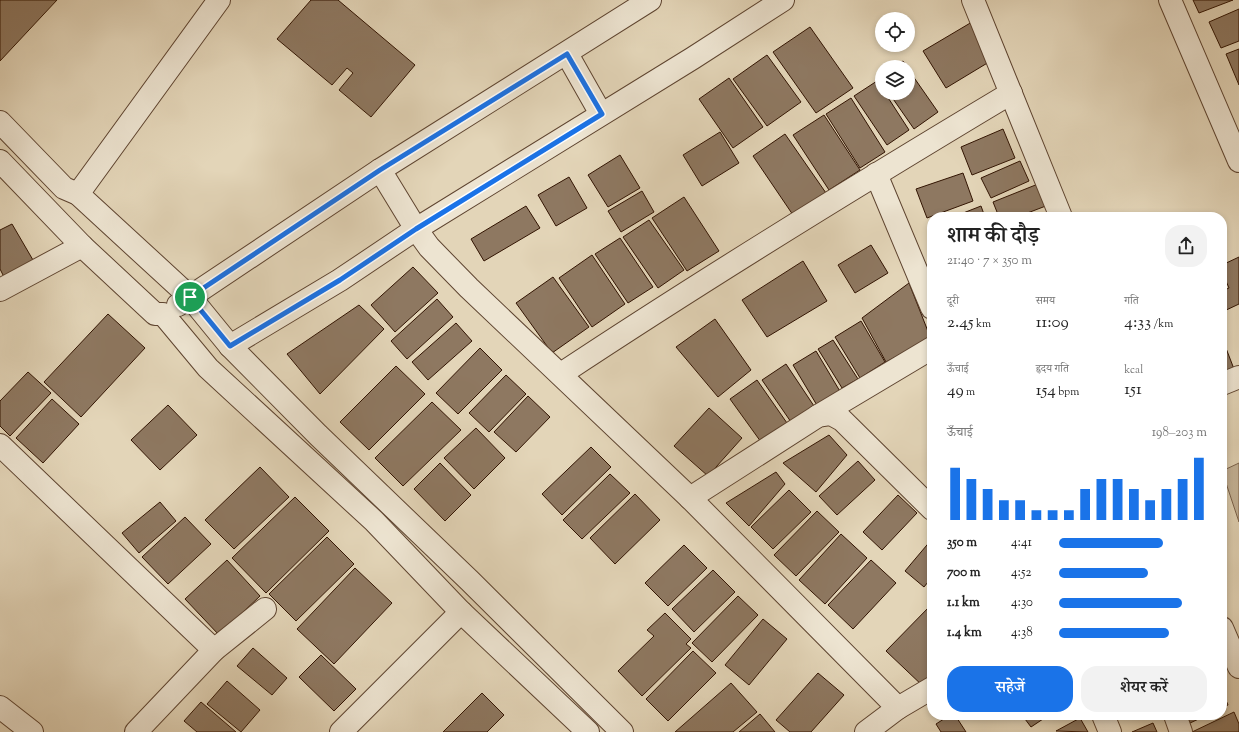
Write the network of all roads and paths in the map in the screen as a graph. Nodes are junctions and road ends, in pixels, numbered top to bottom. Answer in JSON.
{"nodes":[{"id":1,"x":219,"y":0,"type":"edge"},
{"id":2,"x":650,"y":0,"type":"edge"},
{"id":3,"x":783,"y":0,"type":"edge"},
{"id":4,"x":973,"y":0,"type":"edge"},
{"id":5,"x":1170,"y":0,"type":"edge"},
{"id":6,"x":567,"y":54,"type":"junction"},
{"id":7,"x":1012,"y":94,"type":"junction"},
{"id":8,"x":602,"y":114,"type":"junction"},
{"id":9,"x":0,"y":122,"type":"edge"},
{"id":10,"x":0,"y":161,"type":"edge"},
{"id":11,"x":1239,"y":161,"type":"edge"},
{"id":12,"x":380,"y":170,"type":"junction"},
{"id":13,"x":876,"y":174,"type":"junction"},
{"id":14,"x":78,"y":194,"type":"junction"},
{"id":15,"x":1059,"y":212,"type":"edge"},
{"id":16,"x":416,"y":229,"type":"junction"},
{"id":17,"x":82,"y":246,"type":"junction"},
{"id":18,"x":0,"y":290,"type":"edge"},
{"id":19,"x":927,"y":296,"type":"edge"},
{"id":20,"x":190,"y":297,"type":"junction"},
{"id":21,"x":163,"y":314,"type":"junction"},
{"id":22,"x":230,"y":346,"type":"junction"},
{"id":23,"x":927,"y":351,"type":"edge"},
{"id":24,"x":561,"y":374,"type":"junction"},
{"id":25,"x":1239,"y":377,"type":"edge"},
{"id":26,"x":1227,"y":382,"type":"edge"},
{"id":27,"x":818,"y":416,"type":"junction"},
{"id":28,"x":0,"y":445,"type":"edge"},
{"id":29,"x":690,"y":498,"type":"junction"},
{"id":30,"x":927,"y":504,"type":"edge"},
{"id":31,"x":264,"y":609,"type":"dead end"},
{"id":32,"x":461,"y":612,"type":"junction"},
{"id":33,"x":1227,"y":639,"type":"edge"},
{"id":34,"x":214,"y":650,"type":"junction"},
{"id":35,"x":1239,"y":667,"type":"edge"},
{"id":36,"x":927,"y":691,"type":"edge"},
{"id":37,"x":0,"y":707,"type":"edge"},
{"id":38,"x":898,"y":708,"type":"junction"},
{"id":39,"x":1105,"y":720,"type":"edge"},
{"id":40,"x":1177,"y":720,"type":"edge"},
{"id":41,"x":32,"y":732,"type":"edge"},
{"id":42,"x":136,"y":732,"type":"edge"},
{"id":43,"x":341,"y":732,"type":"edge"},
{"id":44,"x":588,"y":732,"type":"edge"},
{"id":45,"x":622,"y":732,"type":"edge"},
{"id":46,"x":866,"y":732,"type":"edge"},
{"id":47,"x":1110,"y":732,"type":"edge"},
{"id":48,"x":1181,"y":732,"type":"edge"}],
"edges":[{"from":1,"to":14,"type":"street"},
{"from":2,"to":6,"type":"street"},
{"from":3,"to":8,"type":"street"},
{"from":4,"to":7,"type":"street"},
{"from":5,"to":11,"type":"street"},
{"from":6,"to":8,"type":"street"},
{"from":6,"to":12,"type":"street"},
{"from":7,"to":13,"type":"street"},
{"from":7,"to":15,"type":"street"},
{"from":8,"to":16,"type":"street"},
{"from":9,"to":14,"type":"street"},
{"from":10,"to":17,"type":"street"},
{"from":12,"to":16,"type":"street"},
{"from":12,"to":20,"type":"street"},
{"from":13,"to":19,"type":"street"},
{"from":13,"to":24,"type":"street"},
{"from":14,"to":20,"type":"street"},
{"from":16,"to":22,"type":"street"},
{"from":16,"to":24,"type":"street"},
{"from":17,"to":18,"type":"street"},
{"from":17,"to":21,"type":"street"},
{"from":20,"to":21,"type":"street"},
{"from":20,"to":22,"type":"street"},
{"from":21,"to":32,"type":"street"},
{"from":22,"to":45,"type":"street"},
{"from":23,"to":27,"type":"street"},
{"from":24,"to":29,"type":"street"},
{"from":25,"to":26,"type":"street"},
{"from":27,"to":29,"type":"street"},
{"from":27,"to":30,"type":"street"},
{"from":28,"to":34,"type":"street"},
{"from":29,"to":38,"type":"street"},
{"from":31,"to":34,"type":"street"},
{"from":32,"to":43,"type":"street"},
{"from":32,"to":44,"type":"street"},
{"from":33,"to":35,"type":"street"},
{"from":34,"to":42,"type":"street"},
{"from":36,"to":38,"type":"street"},
{"from":37,"to":41,"type":"street"},
{"from":38,"to":46,"type":"street"},
{"from":39,"to":47,"type":"street"},
{"from":40,"to":48,"type":"street"}]}
